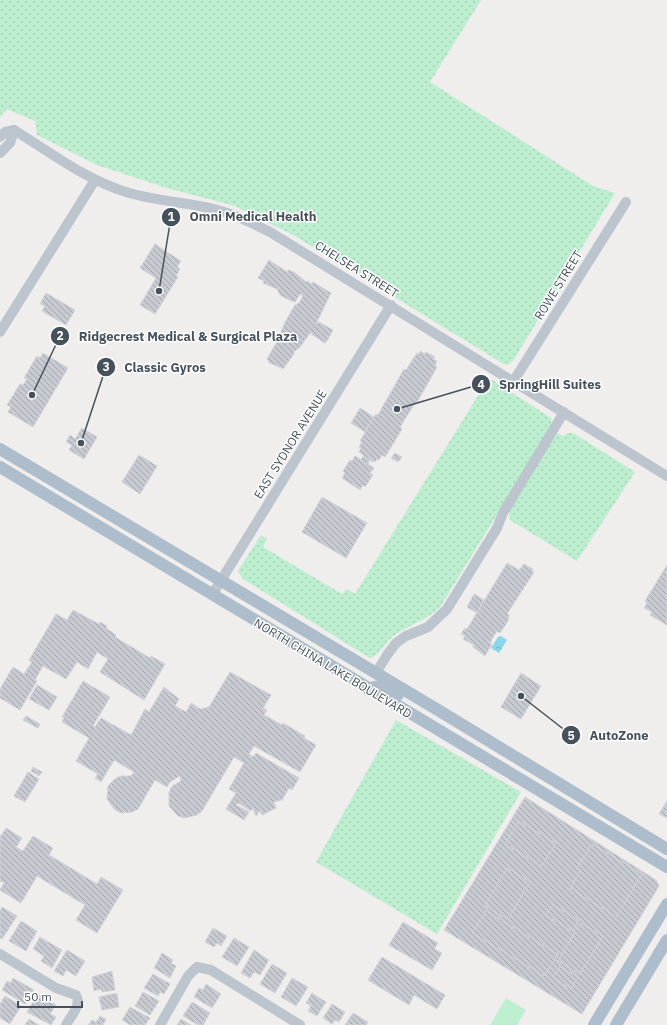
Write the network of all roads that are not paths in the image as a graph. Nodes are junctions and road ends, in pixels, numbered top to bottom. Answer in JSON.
{"nodes":[{"id":1,"x":14,"y":130,"type":"junction"},
{"id":2,"x":0,"y":137,"type":"edge"},
{"id":3,"x":0,"y":153,"type":"edge"},
{"id":4,"x":95,"y":180,"type":"junction"},
{"id":5,"x":626,"y":202,"type":"dead end"},
{"id":6,"x":391,"y":306,"type":"junction"},
{"id":7,"x":0,"y":332,"type":"edge"},
{"id":8,"x":513,"y":382,"type":"junction"},
{"id":9,"x":564,"y":412,"type":"junction"},
{"id":10,"x":0,"y":449,"type":"edge"},
{"id":11,"x":0,"y":467,"type":"edge"},
{"id":12,"x":667,"y":476,"type":"edge"},
{"id":13,"x":220,"y":582,"type":"junction"},
{"id":14,"x":212,"y":595,"type":"junction"},
{"id":15,"x":376,"y":673,"type":"junction"},
{"id":16,"x":369,"y":690,"type":"junction"},
{"id":17,"x":438,"y":710,"type":"junction"},
{"id":18,"x":667,"y":849,"type":"edge"},
{"id":19,"x":667,"y":868,"type":"edge"},
{"id":20,"x":667,"y":904,"type":"edge"},
{"id":21,"x":667,"y":940,"type":"edge"},
{"id":22,"x":1,"y":958,"type":"edge"},
{"id":23,"x":66,"y":1025,"type":"edge"},
{"id":24,"x":160,"y":1025,"type":"edge"},
{"id":25,"x":300,"y":1025,"type":"edge"},
{"id":26,"x":594,"y":1025,"type":"edge"},
{"id":27,"x":616,"y":1025,"type":"edge"}],
"edges":[{"from":1,"to":2,"type":"street"},
{"from":1,"to":3,"type":"street"},
{"from":1,"to":4,"type":"street","name":"CHELSEA STREET"},
{"from":4,"to":6,"type":"street","name":"CHELSEA STREET"},
{"from":4,"to":7,"type":"street"},
{"from":5,"to":8,"type":"street","name":"ROWE STREET"},
{"from":6,"to":8,"type":"street","name":"CHELSEA STREET"},
{"from":6,"to":13,"type":"street","name":"EAST SYDNOR AVENUE"},
{"from":8,"to":9,"type":"street","name":"CHELSEA STREET"},
{"from":9,"to":12,"type":"street","name":"CHELSEA STREET"},
{"from":9,"to":15,"type":"street"},
{"from":10,"to":13,"type":"main road","name":"NORTH CHINA LAKE BOULEVARD"},
{"from":11,"to":14,"type":"main road","name":"NORTH CHINA LAKE BOULEVARD"},
{"from":13,"to":14,"type":"street","name":"EAST SYDNOR AVENUE"},
{"from":13,"to":15,"type":"main road","name":"NORTH CHINA LAKE BOULEVARD"},
{"from":14,"to":16,"type":"main road","name":"NORTH CHINA LAKE BOULEVARD"},
{"from":15,"to":17,"type":"main road","name":"NORTH CHINA LAKE BOULEVARD"},
{"from":16,"to":17,"type":"main road"},
{"from":16,"to":19,"type":"main road","name":"NORTH CHINA LAKE BOULEVARD"},
{"from":17,"to":18,"type":"main road","name":"NORTH CHINA LAKE BOULEVARD"},
{"from":20,"to":26,"type":"main road"},
{"from":21,"to":27,"type":"main road"},
{"from":22,"to":23,"type":"street"},
{"from":24,"to":25,"type":"street"}]}
